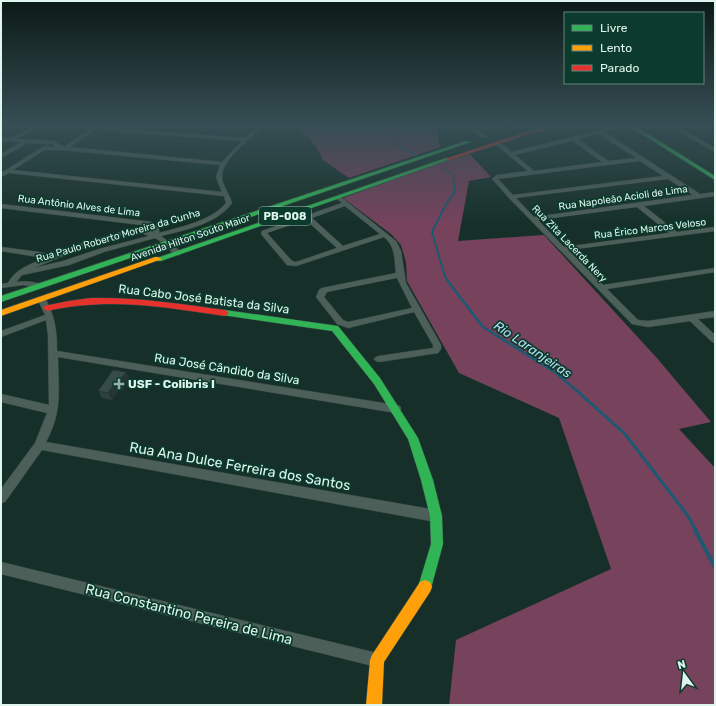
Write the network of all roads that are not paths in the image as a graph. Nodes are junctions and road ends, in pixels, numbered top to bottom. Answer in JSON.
{"nodes":[{"id":1,"x":30,"y":157,"type":"edge"},
{"id":2,"x":148,"y":157,"type":"edge"},
{"id":3,"x":230,"y":157,"type":"edge"},
{"id":4,"x":425,"y":157,"type":"edge"},
{"id":5,"x":460,"y":157,"type":"edge"},
{"id":6,"x":514,"y":157,"type":"edge"},
{"id":7,"x":597,"y":157,"type":"edge"},
{"id":8,"x":637,"y":157,"type":"edge"},
{"id":9,"x":681,"y":157,"type":"edge"},
{"id":10,"x":640,"y":159,"type":"junction"},
{"id":11,"x":223,"y":164,"type":"junction"},
{"id":12,"x":606,"y":164,"type":"junction"},
{"id":13,"x":8,"y":170,"type":"junction"},
{"id":14,"x":531,"y":171,"type":"junction"},
{"id":15,"x":1,"y":175,"type":"edge"},
{"id":16,"x":668,"y":177,"type":"junction"},
{"id":17,"x":715,"y":178,"type":"edge"},
{"id":18,"x":224,"y":194,"type":"junction"},
{"id":19,"x":715,"y":194,"type":"edge"},
{"id":20,"x":698,"y":196,"type":"junction"},
{"id":21,"x":511,"y":197,"type":"junction"},
{"id":22,"x":342,"y":201,"type":"junction"},
{"id":23,"x":638,"y":204,"type":"junction"},
{"id":24,"x":1,"y":206,"type":"edge"},
{"id":25,"x":307,"y":217,"type":"junction"},
{"id":26,"x":533,"y":219,"type":"junction"},
{"id":27,"x":715,"y":230,"type":"edge"},
{"id":28,"x":384,"y":234,"type":"junction"},
{"id":29,"x":676,"y":235,"type":"junction"},
{"id":30,"x":156,"y":236,"type":"junction"},
{"id":31,"x":167,"y":243,"type":"junction"},
{"id":32,"x":1,"y":249,"type":"edge"},
{"id":33,"x":342,"y":249,"type":"junction"},
{"id":34,"x":563,"y":249,"type":"junction"},
{"id":35,"x":177,"y":253,"type":"junction"},
{"id":36,"x":53,"y":258,"type":"junction"},
{"id":37,"x":715,"y":270,"type":"edge"},
{"id":38,"x":19,"y":274,"type":"junction"},
{"id":39,"x":399,"y":275,"type":"junction"},
{"id":40,"x":11,"y":284,"type":"junction"},
{"id":41,"x":1,"y":286,"type":"edge"},
{"id":42,"x":39,"y":286,"type":"junction"},
{"id":43,"x":600,"y":288,"type":"junction"},
{"id":44,"x":1,"y":299,"type":"edge"},
{"id":45,"x":46,"y":308,"type":"junction"},
{"id":46,"x":417,"y":309,"type":"junction"},
{"id":47,"x":1,"y":313,"type":"edge"},
{"id":48,"x":715,"y":314,"type":"edge"},
{"id":49,"x":692,"y":318,"type":"junction"},
{"id":50,"x":1,"y":334,"type":"edge"},
{"id":51,"x":715,"y":340,"type":"edge"},
{"id":52,"x":53,"y":353,"type":"junction"},
{"id":53,"x":379,"y":359,"type":"dead end"},
{"id":54,"x":1,"y":398,"type":"edge"},
{"id":55,"x":396,"y":409,"type":"junction"},
{"id":56,"x":53,"y":410,"type":"junction"},
{"id":57,"x":39,"y":445,"type":"junction"},
{"id":58,"x":1,"y":498,"type":"edge"},
{"id":59,"x":436,"y":516,"type":"junction"},
{"id":60,"x":1,"y":568,"type":"edge"},
{"id":61,"x":377,"y":660,"type":"junction"},
{"id":62,"x":374,"y":705,"type":"edge"}],
"edges":[{"from":1,"to":13,"type":"street"},
{"from":2,"to":11,"type":"street"},
{"from":3,"to":11,"type":"street"},
{"from":4,"to":31,"type":"main road","name":"Avenida Hilton Souto Maior","number":"PB-008"},
{"from":5,"to":22,"type":"main road","name":"Avenida Hilton Souto Maior","number":"PB-008"},
{"from":6,"to":14,"type":"street"},
{"from":7,"to":12,"type":"street"},
{"from":8,"to":10,"type":"street"},
{"from":9,"to":17,"type":"main road"},
{"from":10,"to":12,"type":"street"},
{"from":10,"to":16,"type":"street"},
{"from":11,"to":18,"type":"street"},
{"from":12,"to":14,"type":"street"},
{"from":13,"to":15,"type":"street"},
{"from":13,"to":18,"type":"street"},
{"from":14,"to":21,"type":"street","name":"Rua Zita Lacerda Nery"},
{"from":16,"to":20,"type":"street"},
{"from":16,"to":21,"type":"street"},
{"from":18,"to":30,"type":"street","name":"Rua Paulo Roberto Moreira da Cunha"},
{"from":19,"to":20,"type":"street","name":"Rua Napoleão Acioli de Lima"},
{"from":20,"to":23,"type":"street","name":"Rua Napoleão Acioli de Lima"},
{"from":21,"to":26,"type":"street","name":"Rua Zita Lacerda Nery"},
{"from":22,"to":25,"type":"street","name":"Avenida Hilton Souto Maior"},
{"from":22,"to":28,"type":"street"},
{"from":22,"to":35,"type":"main road","name":"Avenida Hilton Souto Maior","number":"PB-008"},
{"from":23,"to":26,"type":"street","name":"Rua Napoleão Acioli de Lima"},
{"from":23,"to":29,"type":"street"},
{"from":24,"to":30,"type":"street","name":"Rua Antônio Alves de Lima"},
{"from":25,"to":33,"type":"street"},
{"from":25,"to":33,"type":"street","name":"Avenida Hilton Souto Maior"},
{"from":26,"to":34,"type":"street","name":"Rua Zita Lacerda Nery"},
{"from":27,"to":29,"type":"street","name":"Rua Érico Marcos Veloso"},
{"from":28,"to":33,"type":"street","name":"Avenida Hilton Souto Maior"},
{"from":28,"to":39,"type":"street"},
{"from":29,"to":34,"type":"street","name":"Rua Érico Marcos Veloso"},
{"from":30,"to":31,"type":"street","name":"Rua Antônio Alves de Lima"},
{"from":30,"to":36,"type":"street"},
{"from":30,"to":38,"type":"street","name":"Rua Paulo Roberto Moreira da Cunha"},
{"from":31,"to":35,"type":"street","name":"Rua Antônio Alves de Lima"},
{"from":31,"to":42,"type":"main road","name":"Avenida Hilton Souto Maior","number":"PB-008"},
{"from":32,"to":36,"type":"street"},
{"from":34,"to":43,"type":"street","name":"Rua Zita Lacerda Nery"},
{"from":35,"to":45,"type":"main road","name":"Avenida Hilton Souto Maior","number":"PB-008"},
{"from":36,"to":38,"type":"street"},
{"from":37,"to":43,"type":"street"},
{"from":38,"to":40,"type":"street"},
{"from":39,"to":46,"type":"street"},
{"from":39,"to":46,"type":"street"},
{"from":40,"to":41,"type":"street"},
{"from":40,"to":42,"type":"street"},
{"from":42,"to":44,"type":"main road","name":"Avenida Hilton Souto Maior","number":"PB-008"},
{"from":43,"to":49,"type":"street","name":"Rua Zita Lacerda Nery"},
{"from":45,"to":47,"type":"main road","name":"Avenida Hilton Souto Maior","number":"PB-008"},
{"from":45,"to":50,"type":"street"},
{"from":45,"to":52,"type":"street"},
{"from":45,"to":55,"type":"main road","name":"Rua Cabo José Batista da Silva"},
{"from":46,"to":53,"type":"street"},
{"from":48,"to":49,"type":"street"},
{"from":49,"to":51,"type":"street"},
{"from":52,"to":55,"type":"street","name":"Rua José Cândido da Silva"},
{"from":52,"to":56,"type":"street"},
{"from":54,"to":56,"type":"street"},
{"from":55,"to":59,"type":"main road"},
{"from":56,"to":57,"type":"street"},
{"from":57,"to":58,"type":"street"},
{"from":57,"to":59,"type":"street","name":"Rua Ana Dulce Ferreira dos Santos"},
{"from":59,"to":61,"type":"main road"},
{"from":60,"to":61,"type":"street","name":"Rua Constantino Pereira de Lima"},
{"from":61,"to":62,"type":"main road"}]}
